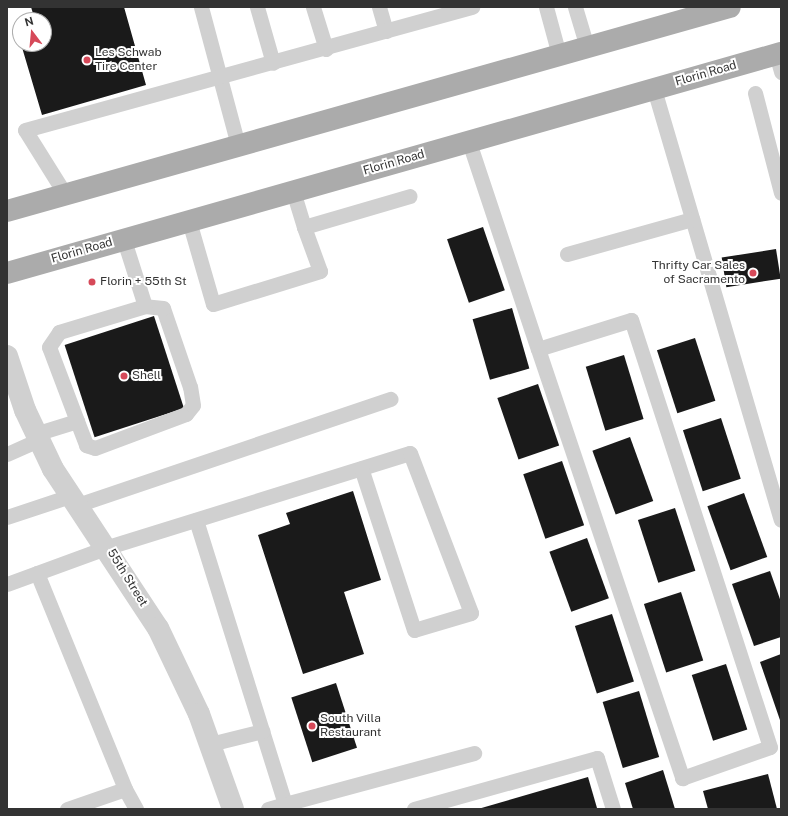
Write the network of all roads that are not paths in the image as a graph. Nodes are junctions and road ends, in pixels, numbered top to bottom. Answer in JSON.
{"nodes":[{"id":1,"x":201,"y":7,"type":"edge"},
{"id":2,"x":257,"y":7,"type":"edge"},
{"id":3,"x":314,"y":7,"type":"edge"},
{"id":4,"x":379,"y":7,"type":"edge"},
{"id":5,"x":472,"y":7,"type":"edge"},
{"id":6,"x":546,"y":7,"type":"edge"},
{"id":7,"x":576,"y":7,"type":"edge"},
{"id":8,"x":730,"y":7,"type":"edge"},
{"id":9,"x":386,"y":32,"type":"junction"},
{"id":10,"x":587,"y":47,"type":"junction"},
{"id":11,"x":326,"y":49,"type":"junction"},
{"id":12,"x":559,"y":55,"type":"junction"},
{"id":13,"x":779,"y":60,"type":"edge"},
{"id":14,"x":273,"y":64,"type":"junction"},
{"id":15,"x":221,"y":78,"type":"junction"},
{"id":16,"x":654,"y":89,"type":"junction"},
{"id":17,"x":755,"y":93,"type":"dead end"},
{"id":18,"x":469,"y":142,"type":"junction"},
{"id":19,"x":238,"y":145,"type":"junction"},
{"id":20,"x":293,"y":192,"type":"junction"},
{"id":21,"x":781,"y":193,"type":"edge"},
{"id":22,"x":65,"y":194,"type":"junction"},
{"id":23,"x":410,"y":196,"type":"dead end"},
{"id":24,"x":7,"y":211,"type":"edge"},
{"id":25,"x":692,"y":219,"type":"junction"},
{"id":26,"x":189,"y":221,"type":"junction"},
{"id":27,"x":304,"y":227,"type":"junction"},
{"id":28,"x":124,"y":240,"type":"junction"},
{"id":29,"x":567,"y":254,"type":"dead end"},
{"id":30,"x":7,"y":273,"type":"edge"},
{"id":31,"x":145,"y":306,"type":"junction"},
{"id":32,"x":538,"y":349,"type":"junction"},
{"id":33,"x":7,"y":356,"type":"edge"},
{"id":34,"x":391,"y":399,"type":"dead end"},
{"id":35,"x":77,"y":421,"type":"junction"},
{"id":36,"x":36,"y":437,"type":"junction"},
{"id":37,"x":7,"y":454,"type":"edge"},
{"id":38,"x":361,"y":468,"type":"junction"},
{"id":39,"x":73,"y":500,"type":"junction"},
{"id":40,"x":7,"y":517,"type":"edge"},
{"id":41,"x":196,"y":520,"type":"junction"},
{"id":42,"x":781,"y":520,"type":"edge"},
{"id":43,"x":108,"y":547,"type":"junction"},
{"id":44,"x":37,"y":573,"type":"junction"},
{"id":45,"x":7,"y":584,"type":"edge"},
{"id":46,"x":262,"y":731,"type":"junction"},
{"id":47,"x":210,"y":744,"type":"junction"},
{"id":48,"x":474,"y":753,"type":"dead end"},
{"id":49,"x":125,"y":789,"type":"junction"},
{"id":50,"x":285,"y":804,"type":"junction"},
{"id":51,"x":67,"y":809,"type":"edge"},
{"id":52,"x":136,"y":809,"type":"edge"},
{"id":53,"x":233,"y":809,"type":"edge"},
{"id":54,"x":268,"y":809,"type":"edge"},
{"id":55,"x":414,"y":809,"type":"edge"},
{"id":56,"x":613,"y":809,"type":"edge"}],
"edges":[{"from":1,"to":15,"type":"lane"},
{"from":2,"to":14,"type":"lane"},
{"from":3,"to":11,"type":"lane"},
{"from":4,"to":9,"type":"lane"},
{"from":5,"to":9,"type":"lane"},
{"from":6,"to":12,"type":"lane"},
{"from":7,"to":10,"type":"lane"},
{"from":8,"to":10,"type":"main road"},
{"from":9,"to":11,"type":"lane"},
{"from":10,"to":12,"type":"main road"},
{"from":11,"to":14,"type":"lane"},
{"from":12,"to":19,"type":"main road"},
{"from":13,"to":16,"type":"main road","name":"Florin Road"},
{"from":14,"to":15,"type":"lane"},
{"from":15,"to":19,"type":"lane"},
{"from":15,"to":22,"type":"lane"},
{"from":16,"to":18,"type":"main road","name":"Florin Road"},
{"from":16,"to":25,"type":"lane"},
{"from":17,"to":21,"type":"lane"},
{"from":18,"to":20,"type":"main road","name":"Florin Road"},
{"from":18,"to":32,"type":"lane"},
{"from":19,"to":22,"type":"main road"},
{"from":20,"to":26,"type":"main road","name":"Florin Road"},
{"from":20,"to":27,"type":"lane"},
{"from":22,"to":24,"type":"main road"},
{"from":23,"to":27,"type":"lane"},
{"from":25,"to":29,"type":"lane"},
{"from":25,"to":42,"type":"lane"},
{"from":26,"to":27,"type":"lane"},
{"from":26,"to":28,"type":"main road","name":"Florin Road"},
{"from":28,"to":30,"type":"main road","name":"Florin Road"},
{"from":28,"to":31,"type":"lane"},
{"from":31,"to":35,"type":"lane"},
{"from":31,"to":35,"type":"lane"},
{"from":32,"to":32,"type":"lane"},
{"from":33,"to":36,"type":"street","name":"55th Street"},
{"from":34,"to":39,"type":"lane"},
{"from":35,"to":36,"type":"lane"},
{"from":36,"to":37,"type":"lane"},
{"from":36,"to":39,"type":"street","name":"55th Street"},
{"from":38,"to":38,"type":"lane"},
{"from":38,"to":41,"type":"lane"},
{"from":39,"to":40,"type":"lane"},
{"from":39,"to":43,"type":"street","name":"55th Street"},
{"from":41,"to":43,"type":"lane"},
{"from":41,"to":46,"type":"lane"},
{"from":43,"to":44,"type":"lane"},
{"from":43,"to":47,"type":"street","name":"55th Street"},
{"from":44,"to":45,"type":"lane"},
{"from":44,"to":49,"type":"lane"},
{"from":46,"to":47,"type":"lane"},
{"from":46,"to":50,"type":"lane"},
{"from":47,"to":53,"type":"street","name":"55th Street"},
{"from":48,"to":50,"type":"lane"},
{"from":49,"to":51,"type":"lane"},
{"from":49,"to":52,"type":"lane"},
{"from":50,"to":54,"type":"lane"},
{"from":55,"to":56,"type":"lane"}]}
